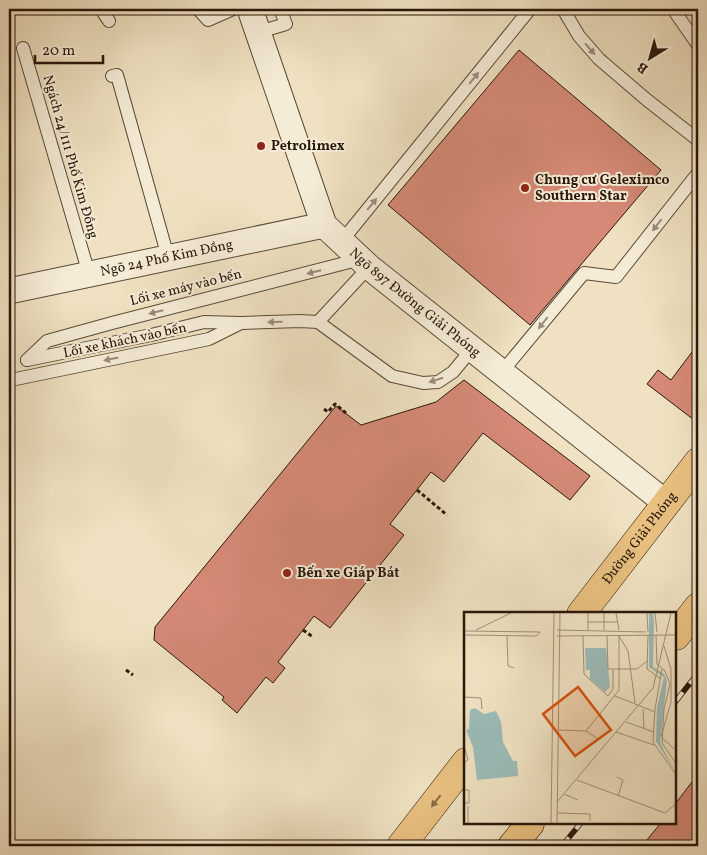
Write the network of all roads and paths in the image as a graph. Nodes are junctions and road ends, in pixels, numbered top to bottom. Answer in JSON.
{"nodes":[{"id":1,"x":101,"y":9,"type":"edge"},
{"id":2,"x":198,"y":9,"type":"edge"},
{"id":3,"x":233,"y":9,"type":"edge"},
{"id":4,"x":250,"y":9,"type":"edge"},
{"id":5,"x":280,"y":9,"type":"edge"},
{"id":6,"x":530,"y":9,"type":"edge"},
{"id":7,"x":563,"y":9,"type":"edge"},
{"id":8,"x":673,"y":9,"type":"edge"},
{"id":9,"x":109,"y":21,"type":"dead end"},
{"id":10,"x":259,"y":32,"type":"junction"},
{"id":11,"x":698,"y":45,"type":"edge"},
{"id":12,"x":23,"y":48,"type":"dead end"},
{"id":13,"x":112,"y":76,"type":"dead end"},
{"id":14,"x":698,"y":140,"type":"edge"},
{"id":15,"x":698,"y":173,"type":"edge"},
{"id":16,"x":333,"y":233,"type":"junction"},
{"id":17,"x":168,"y":257,"type":"junction"},
{"id":18,"x":365,"y":263,"type":"junction"},
{"id":19,"x":89,"y":274,"type":"junction"},
{"id":20,"x":9,"y":291,"type":"edge"},
{"id":21,"x":318,"y":322,"type":"junction"},
{"id":22,"x":241,"y":323,"type":"junction"},
{"id":23,"x":472,"y":350,"type":"junction"},
{"id":24,"x":501,"y":373,"type":"junction"},
{"id":25,"x":11,"y":380,"type":"dead end"},
{"id":26,"x":324,"y":409,"type":"dead end"},
{"id":27,"x":346,"y":413,"type":"dead end"},
{"id":28,"x":698,"y":462,"type":"edge"},
{"id":29,"x":417,"y":490,"type":"dead end"},
{"id":30,"x":666,"y":503,"type":"junction"},
{"id":31,"x":447,"y":515,"type":"dead end"},
{"id":32,"x":698,"y":607,"type":"edge"},
{"id":33,"x":583,"y":612,"type":"edge"},
{"id":34,"x":303,"y":630,"type":"dead end"},
{"id":35,"x":677,"y":635,"type":"edge"},
{"id":36,"x":313,"y":637,"type":"dead end"},
{"id":37,"x":126,"y":670,"type":"dead end"},
{"id":38,"x":133,"y":675,"type":"dead end"},
{"id":39,"x":464,"y":765,"type":"edge"},
{"id":40,"x":529,"y":825,"type":"edge"},
{"id":41,"x":401,"y":846,"type":"edge"},
{"id":42,"x":512,"y":846,"type":"edge"}],
"edges":[{"from":1,"to":9,"type":"lane"},
{"from":2,"to":3,"type":"lane"},
{"from":4,"to":10,"type":"street","name":"Ngõ 897 Đường Giải Phóng"},
{"from":5,"to":10,"type":"lane"},
{"from":16,"to":6,"type":"lane","one_way":true},
{"from":7,"to":14,"type":"lane","one_way":true},
{"from":8,"to":11,"type":"lane"},
{"from":10,"to":16,"type":"street","name":"Ngõ 897 Đường Giải Phóng"},
{"from":12,"to":19,"type":"lane","name":"Ngách 24/111 Phố Kim Đồng"},
{"from":13,"to":17,"type":"lane"},
{"from":15,"to":24,"type":"lane","one_way":true},
{"from":16,"to":17,"type":"street","name":"Ngõ 24 Phố Kim Đồng"},
{"from":16,"to":18,"type":"street","name":"Ngõ 897 Đường Giải Phóng"},
{"from":17,"to":19,"type":"street","name":"Ngõ 24 Phố Kim Đồng"},
{"from":18,"to":21,"type":"lane"},
{"from":18,"to":22,"type":"lane","name":"Lối xe máy vào bến","one_way":true},
{"from":18,"to":23,"type":"street","name":"Ngõ 897 Đường Giải Phóng"},
{"from":19,"to":20,"type":"street","name":"Ngõ 24 Phố Kim Đồng"},
{"from":21,"to":22,"type":"lane","one_way":true},
{"from":23,"to":21,"type":"lane","one_way":true},
{"from":22,"to":25,"type":"lane","name":"Lối xe khách vào bến","one_way":true},
{"from":23,"to":24,"type":"street","name":"Ngõ 897 Đường Giải Phóng"},
{"from":24,"to":30,"type":"street","name":"Ngõ 897 Đường Giải Phóng"},
{"from":26,"to":27,"type":"path"},
{"from":28,"to":30,"type":"main road","name":"Đường Giải Phóng"},
{"from":29,"to":31,"type":"path"},
{"from":30,"to":33,"type":"main road","name":"Đường Giải Phóng"},
{"from":32,"to":35,"type":"main road"},
{"from":34,"to":36,"type":"path"},
{"from":37,"to":38,"type":"path"},
{"from":39,"to":41,"type":"main road","one_way":true},
{"from":40,"to":42,"type":"main road"}]}
